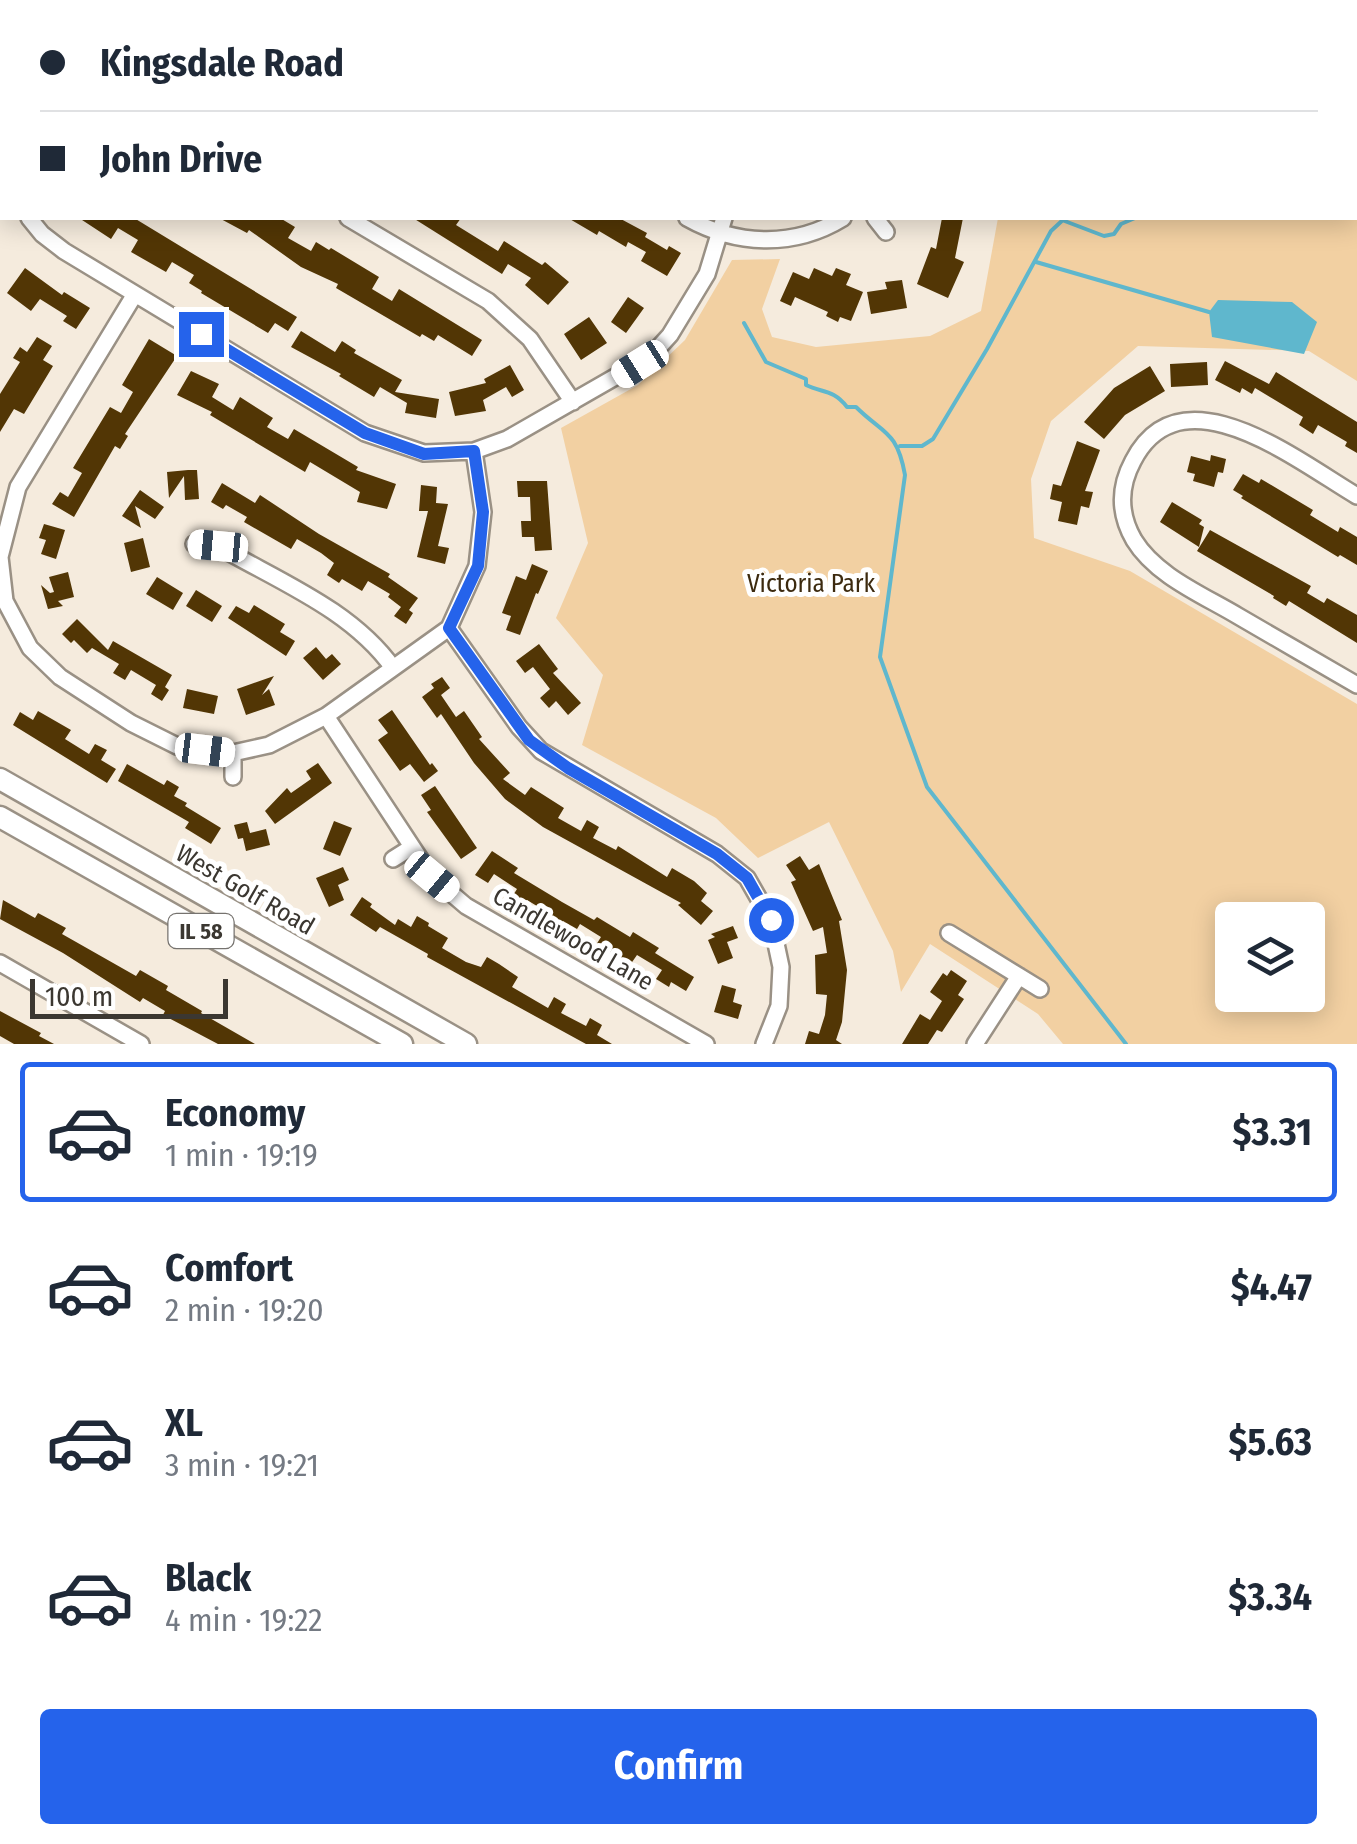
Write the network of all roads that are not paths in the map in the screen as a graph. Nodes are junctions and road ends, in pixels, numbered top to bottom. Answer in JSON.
{"nodes":[{"id":1,"x":30,"y":220,"type":"edge"},
{"id":2,"x":351,"y":220,"type":"edge"},
{"id":3,"x":839,"y":220,"type":"edge"},
{"id":4,"x":877,"y":220,"type":"edge"},
{"id":5,"x":722,"y":225,"type":"edge"},
{"id":6,"x":886,"y":232,"type":"dead end"},
{"id":7,"x":135,"y":294,"type":"junction"},
{"id":8,"x":573,"y":402,"type":"junction"},
{"id":9,"x":474,"y":451,"type":"junction"},
{"id":10,"x":1357,"y":496,"type":"edge"},
{"id":11,"x":194,"y":544,"type":"dead end"},
{"id":12,"x":2,"y":602,"type":"edge"},
{"id":13,"x":449,"y":628,"type":"junction"},
{"id":14,"x":393,"y":668,"type":"junction"},
{"id":15,"x":1357,"y":685,"type":"edge"},
{"id":16,"x":326,"y":716,"type":"junction"},
{"id":17,"x":234,"y":753,"type":"junction"},
{"id":18,"x":234,"y":777,"type":"dead end"},
{"id":19,"x":0,"y":779,"type":"edge"},
{"id":20,"x":0,"y":817,"type":"edge"},
{"id":21,"x":412,"y":847,"type":"junction"},
{"id":22,"x":394,"y":859,"type":"dead end"},
{"id":23,"x":948,"y":933,"type":"dead end"},
{"id":24,"x":0,"y":963,"type":"edge"},
{"id":25,"x":1019,"y":976,"type":"junction"},
{"id":26,"x":1040,"y":989,"type":"dead end"},
{"id":27,"x":141,"y":1044,"type":"edge"},
{"id":28,"x":402,"y":1044,"type":"edge"},
{"id":29,"x":466,"y":1044,"type":"edge"},
{"id":30,"x":706,"y":1044,"type":"edge"},
{"id":31,"x":764,"y":1044,"type":"edge"},
{"id":32,"x":976,"y":1044,"type":"edge"}],
"edges":[{"from":1,"to":7,"type":"street"},
{"from":2,"to":8,"type":"street"},
{"from":3,"to":5,"type":"street"},
{"from":4,"to":6,"type":"street"},
{"from":5,"to":8,"type":"street"},
{"from":7,"to":9,"type":"street"},
{"from":7,"to":12,"type":"street"},
{"from":8,"to":9,"type":"street"},
{"from":9,"to":13,"type":"street"},
{"from":10,"to":15,"type":"street"},
{"from":11,"to":14,"type":"street"},
{"from":12,"to":17,"type":"street"},
{"from":13,"to":14,"type":"street"},
{"from":13,"to":31,"type":"street"},
{"from":14,"to":16,"type":"street"},
{"from":16,"to":17,"type":"street"},
{"from":16,"to":21,"type":"street","name":"Candlewood Lane"},
{"from":17,"to":18,"type":"street"},
{"from":19,"to":29,"type":"main road","name":"West Golf Road","number":"IL 58"},
{"from":20,"to":28,"type":"main road","number":"IL 58"},
{"from":21,"to":22,"type":"street"},
{"from":21,"to":30,"type":"street","name":"Candlewood Lane"},
{"from":23,"to":25,"type":"street"},
{"from":24,"to":27,"type":"street"},
{"from":25,"to":26,"type":"street"},
{"from":25,"to":32,"type":"street"}]}
